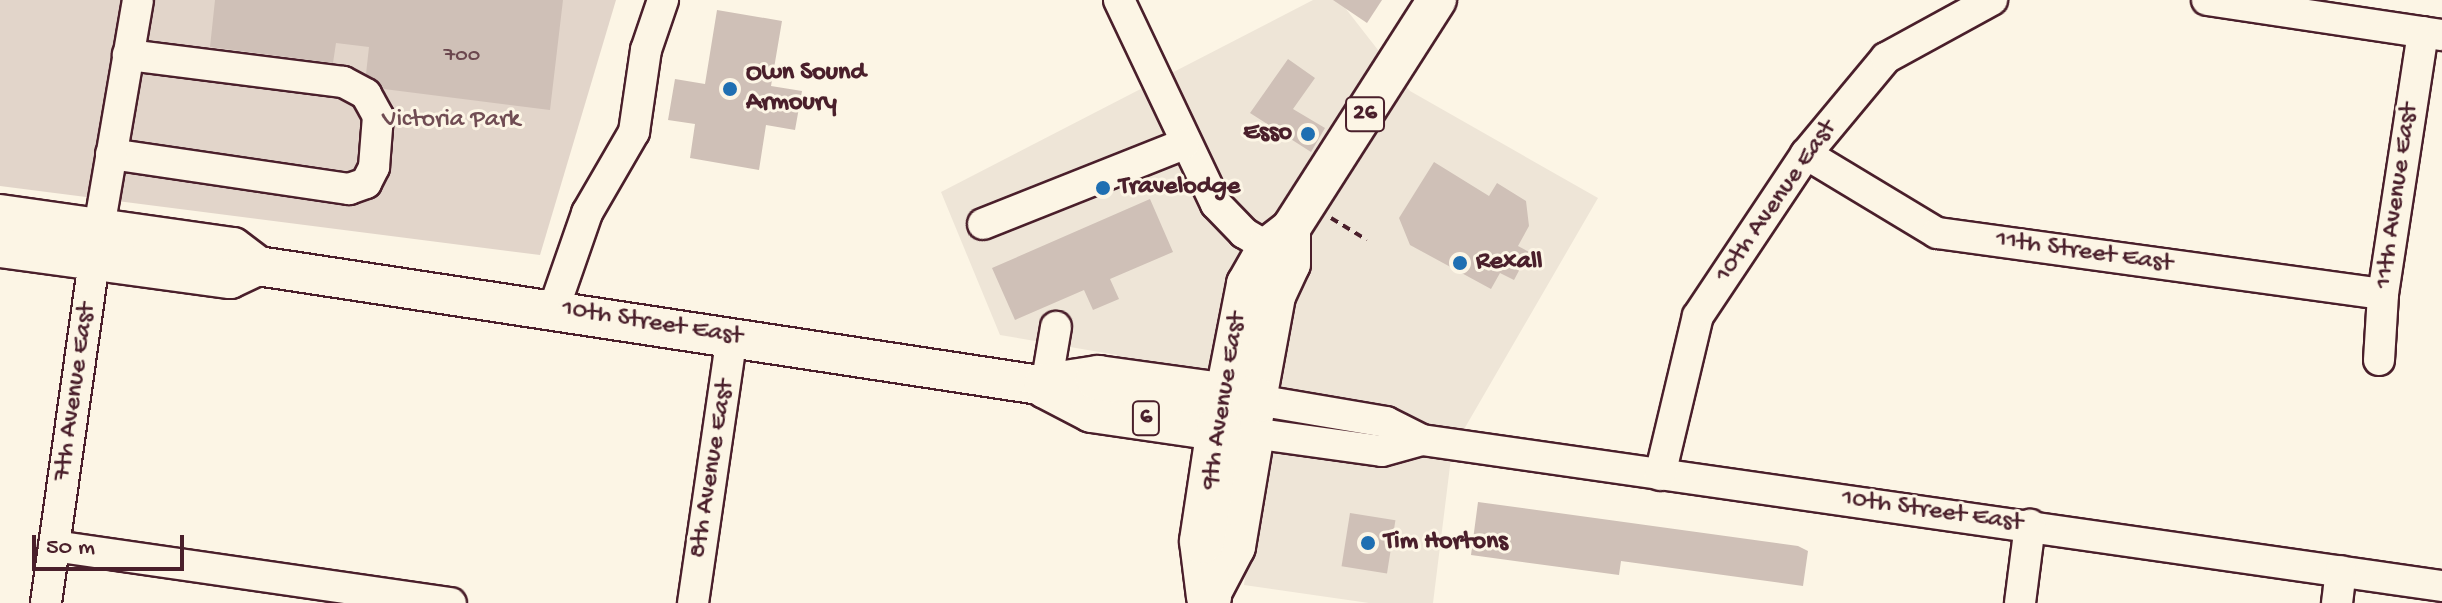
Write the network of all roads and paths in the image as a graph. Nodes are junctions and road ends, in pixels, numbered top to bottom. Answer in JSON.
{"nodes":[{"id":1,"x":138,"y":0,"type":"edge"},
{"id":2,"x":663,"y":0,"type":"edge"},
{"id":3,"x":1119,"y":0,"type":"edge"},
{"id":4,"x":1437,"y":0,"type":"edge"},
{"id":5,"x":1992,"y":0,"type":"edge"},
{"id":6,"x":2207,"y":0,"type":"edge"},
{"id":7,"x":2432,"y":33,"type":"edge"},
{"id":8,"x":128,"y":55,"type":"junction"},
{"id":9,"x":1184,"y":144,"type":"junction"},
{"id":10,"x":111,"y":154,"type":"junction"},
{"id":11,"x":1806,"y":154,"type":"junction"},
{"id":12,"x":0,"y":214,"type":"edge"},
{"id":13,"x":983,"y":224,"type":"dead end"},
{"id":14,"x":1288,"y":226,"type":"junction"},
{"id":15,"x":1367,"y":240,"type":"dead end"},
{"id":16,"x":96,"y":244,"type":"junction"},
{"id":17,"x":0,"y":248,"type":"edge"},
{"id":18,"x":2383,"y":294,"type":"junction"},
{"id":19,"x":554,"y":308,"type":"junction"},
{"id":20,"x":1056,"y":327,"type":"dead end"},
{"id":21,"x":732,"y":336,"type":"junction"},
{"id":22,"x":2379,"y":360,"type":"dead end"},
{"id":23,"x":1046,"y":386,"type":"junction"},
{"id":24,"x":1237,"y":414,"type":"junction"},
{"id":25,"x":1660,"y":475,"type":"junction"},
{"id":26,"x":2030,"y":525,"type":"junction"},
{"id":27,"x":54,"y":546,"type":"junction"},
{"id":28,"x":2341,"y":571,"type":"junction"},
{"id":29,"x":2442,"y":586,"type":"edge"},
{"id":30,"x":1209,"y":597,"type":"edge"},
{"id":31,"x":46,"y":603,"type":"edge"},
{"id":32,"x":451,"y":603,"type":"edge"},
{"id":33,"x":693,"y":603,"type":"edge"},
{"id":34,"x":2020,"y":603,"type":"edge"},
{"id":35,"x":2337,"y":603,"type":"edge"}],
"edges":[{"from":1,"to":8,"type":"street","name":"7th Avenue East"},
{"from":2,"to":19,"type":"street"},
{"from":3,"to":9,"type":"street"},
{"from":4,"to":14,"type":"main road","number":"26"},
{"from":5,"to":11,"type":"street","name":"10th Avenue East"},
{"from":6,"to":7,"type":"street"},
{"from":7,"to":18,"type":"street","name":"11th Avenue East"},
{"from":8,"to":10,"type":"street","name":"7th Avenue East"},
{"from":8,"to":10,"type":"street"},
{"from":9,"to":13,"type":"street"},
{"from":9,"to":14,"type":"street"},
{"from":10,"to":16,"type":"street","name":"7th Avenue East"},
{"from":11,"to":18,"type":"street","name":"11th Street East"},
{"from":11,"to":25,"type":"street","name":"10th Avenue East"},
{"from":12,"to":16,"type":"main road","name":"10th Street East"},
{"from":14,"to":15,"type":"path"},
{"from":14,"to":24,"type":"main road","name":"9th Avenue East"},
{"from":16,"to":17,"type":"main road","name":"10th Street East"},
{"from":16,"to":19,"type":"main road","name":"10th Street East"},
{"from":16,"to":27,"type":"street","name":"7th Avenue East"},
{"from":18,"to":22,"type":"street","name":"11th Avenue East"},
{"from":19,"to":21,"type":"main road","name":"10th Street East"},
{"from":20,"to":23,"type":"street"},
{"from":21,"to":23,"type":"main road","name":"10th Street East"},
{"from":21,"to":33,"type":"street","name":"8th Avenue East"},
{"from":23,"to":24,"type":"highway","name":"10th Street East","number":"6"},
{"from":24,"to":25,"type":"street","name":"10th Street East"},
{"from":24,"to":30,"type":"highway","name":"9th Avenue East"},
{"from":25,"to":26,"type":"street","name":"10th Street East"},
{"from":26,"to":28,"type":"street","name":"10th Street East"},
{"from":26,"to":34,"type":"street"},
{"from":27,"to":31,"type":"street","name":"7th Avenue East"},
{"from":27,"to":32,"type":"street"},
{"from":28,"to":29,"type":"street","name":"10th Street East"},
{"from":28,"to":35,"type":"street"}]}
